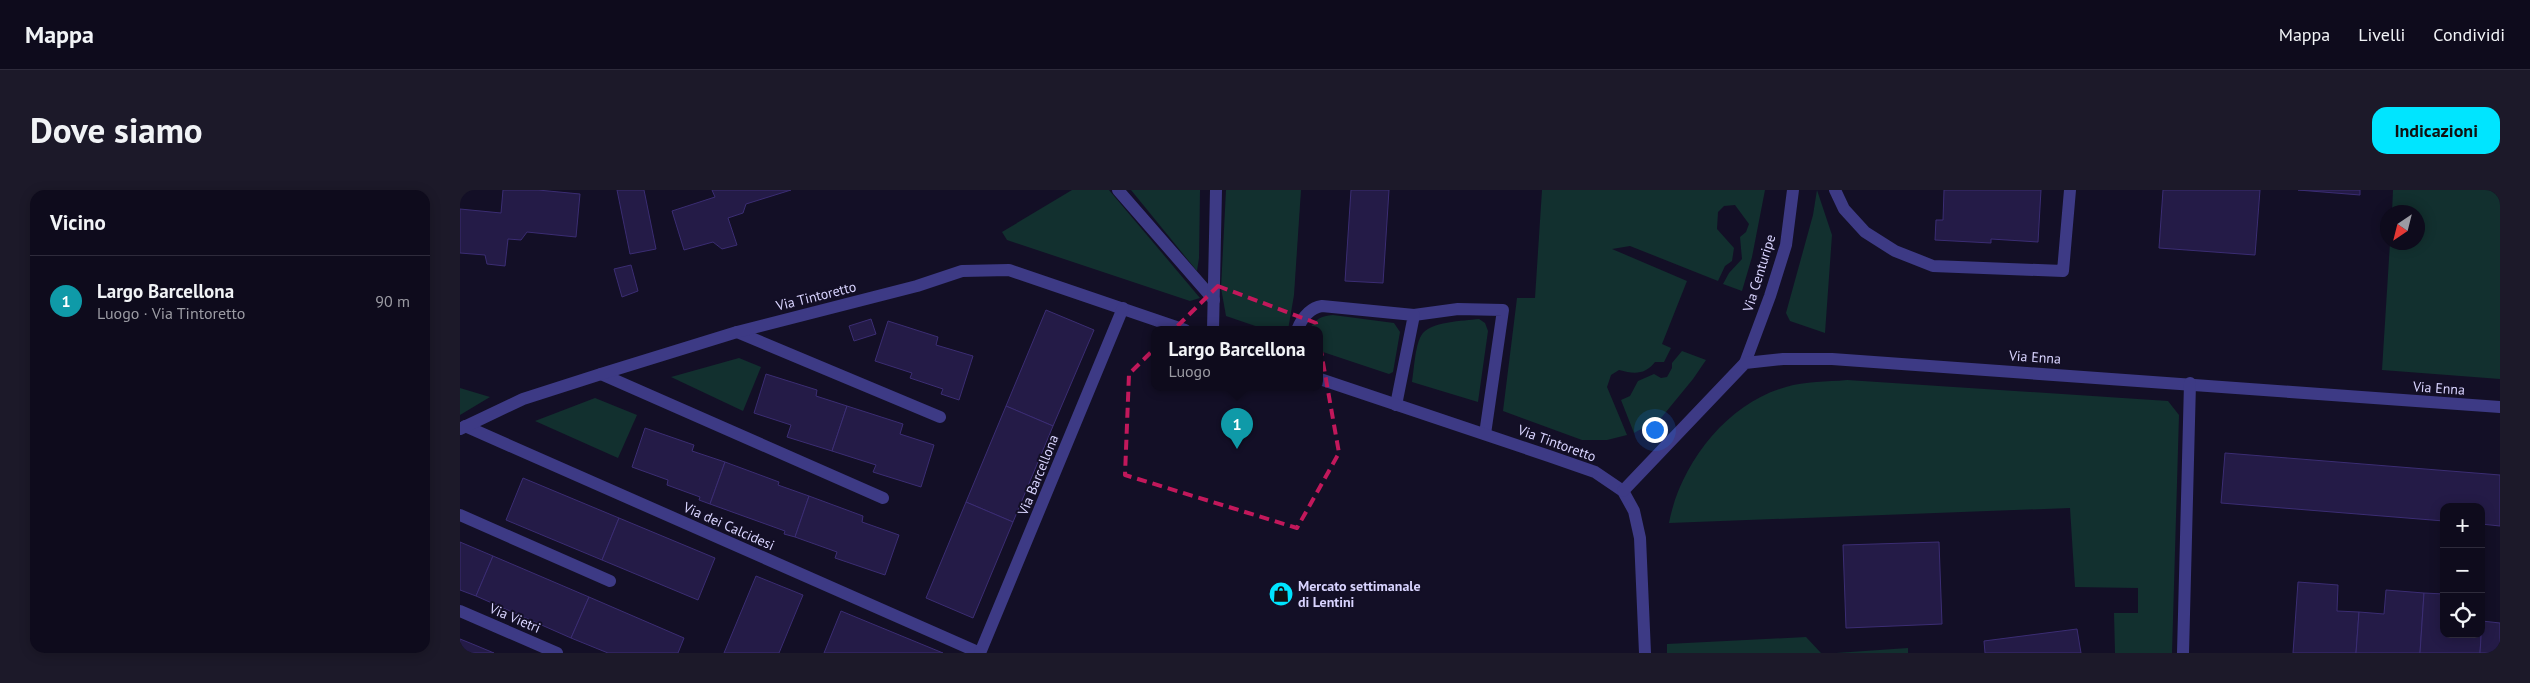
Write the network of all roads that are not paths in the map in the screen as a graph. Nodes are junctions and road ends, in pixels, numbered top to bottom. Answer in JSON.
{"nodes":[{"id":1,"x":1118,"y":190,"type":"edge"},
{"id":2,"x":1216,"y":190,"type":"edge"},
{"id":3,"x":1793,"y":190,"type":"edge"},
{"id":4,"x":1835,"y":190,"type":"edge"},
{"id":5,"x":2070,"y":190,"type":"edge"},
{"id":6,"x":1214,"y":300,"type":"junction"},
{"id":7,"x":1123,"y":308,"type":"junction"},
{"id":8,"x":1414,"y":315,"type":"junction"},
{"id":9,"x":1173,"y":326,"type":"edge"},
{"id":10,"x":1213,"y":326,"type":"edge"},
{"id":11,"x":1299,"y":326,"type":"edge"},
{"id":12,"x":737,"y":332,"type":"junction"},
{"id":13,"x":1745,"y":363,"type":"junction"},
{"id":14,"x":601,"y":374,"type":"junction"},
{"id":15,"x":1323,"y":380,"type":"edge"},
{"id":16,"x":2190,"y":383,"type":"junction"},
{"id":17,"x":1396,"y":405,"type":"junction"},
{"id":18,"x":2500,"y":407,"type":"edge"},
{"id":19,"x":940,"y":417,"type":"dead end"},
{"id":20,"x":462,"y":427,"type":"edge"},
{"id":21,"x":1485,"y":434,"type":"junction"},
{"id":22,"x":1623,"y":491,"type":"junction"},
{"id":23,"x":884,"y":498,"type":"dead end"},
{"id":24,"x":460,"y":515,"type":"edge"},
{"id":25,"x":610,"y":581,"type":"dead end"},
{"id":26,"x":460,"y":611,"type":"edge"},
{"id":27,"x":557,"y":653,"type":"edge"},
{"id":28,"x":980,"y":653,"type":"edge"},
{"id":29,"x":1646,"y":653,"type":"edge"},
{"id":30,"x":2183,"y":653,"type":"edge"}],
"edges":[{"from":1,"to":6,"type":"street"},
{"from":2,"to":6,"type":"street"},
{"from":3,"to":13,"type":"street","name":"Via Centuripe"},
{"from":4,"to":5,"type":"street"},
{"from":6,"to":10,"type":"street"},
{"from":7,"to":9,"type":"street","name":"Via Tintoretto"},
{"from":7,"to":12,"type":"street","name":"Via Tintoretto"},
{"from":7,"to":28,"type":"street","name":"Via Barcellona"},
{"from":8,"to":11,"type":"street"},
{"from":8,"to":17,"type":"street"},
{"from":8,"to":21,"type":"street"},
{"from":12,"to":14,"type":"street","name":"Via Tintoretto"},
{"from":12,"to":19,"type":"street"},
{"from":13,"to":16,"type":"street","name":"Via Enna"},
{"from":13,"to":22,"type":"street"},
{"from":14,"to":20,"type":"street","name":"Via Tintoretto"},
{"from":14,"to":23,"type":"street"},
{"from":15,"to":17,"type":"street","name":"Via Tintoretto"},
{"from":16,"to":18,"type":"street","name":"Via Enna"},
{"from":16,"to":30,"type":"street"},
{"from":17,"to":21,"type":"street","name":"Via Tintoretto"},
{"from":20,"to":28,"type":"street","name":"Via dei Calcidesi"},
{"from":21,"to":22,"type":"street","name":"Via Tintoretto"},
{"from":22,"to":29,"type":"street","name":"Via Tintoretto"},
{"from":24,"to":25,"type":"street"},
{"from":26,"to":27,"type":"street","name":"Via Vietri"}]}
